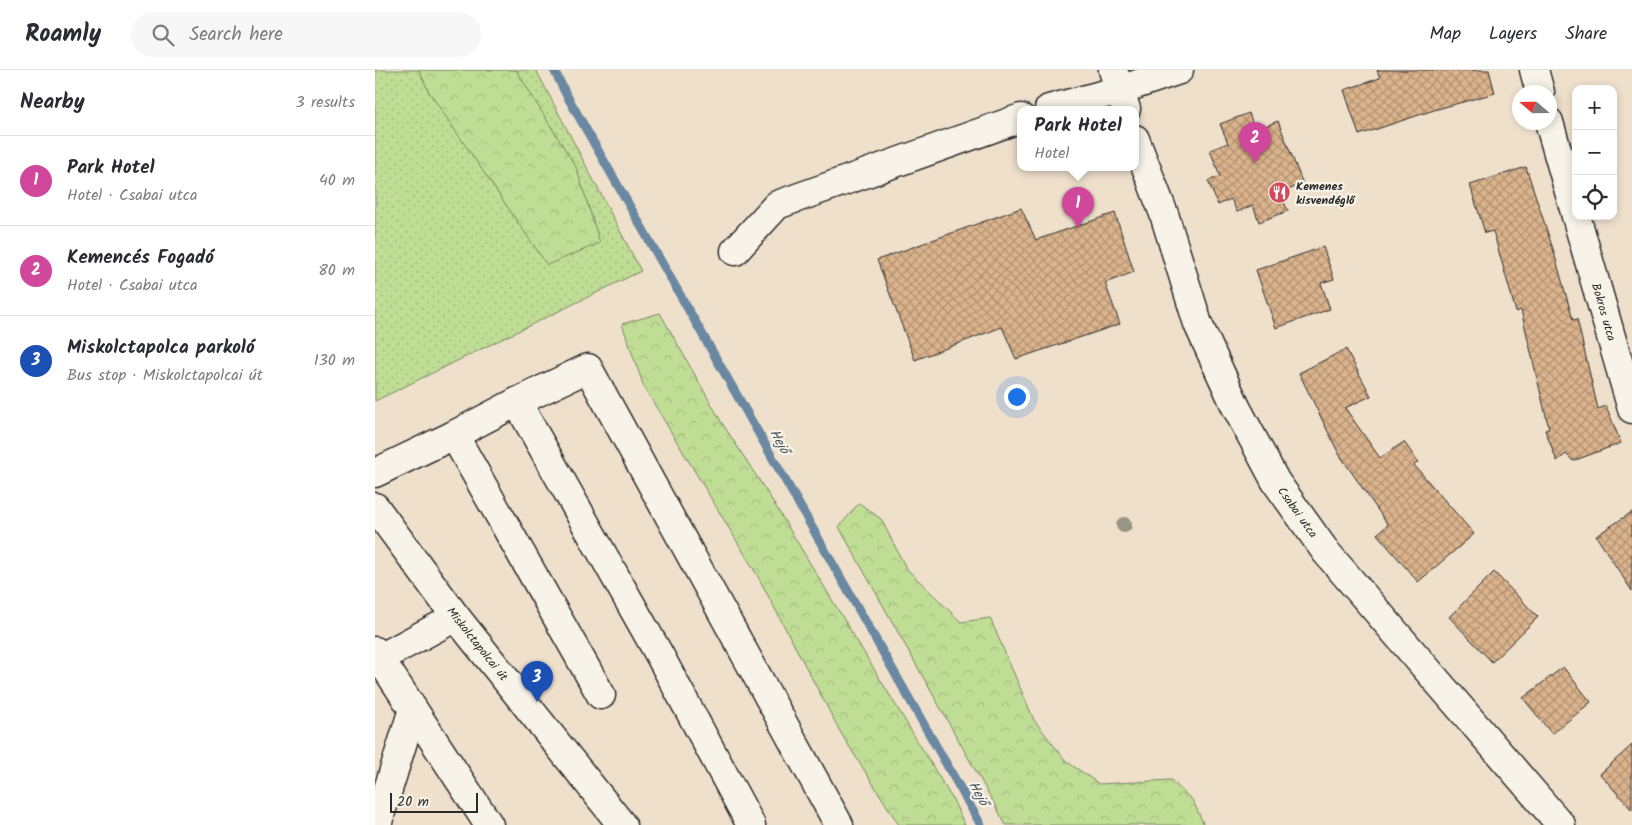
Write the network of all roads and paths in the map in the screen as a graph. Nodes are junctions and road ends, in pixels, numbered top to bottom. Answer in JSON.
{"nodes":[{"id":1,"x":1179,"y":70,"type":"edge"},
{"id":2,"x":1534,"y":70,"type":"edge"},
{"id":3,"x":1538,"y":85,"type":"edge"},
{"id":4,"x":1120,"y":90,"type":"edge"},
{"id":5,"x":1060,"y":106,"type":"edge"},
{"id":6,"x":1017,"y":119,"type":"edge"},
{"id":7,"x":1551,"y":130,"type":"edge"},
{"id":8,"x":1139,"y":149,"type":"edge"},
{"id":9,"x":1572,"y":202,"type":"edge"},
{"id":10,"x":1577,"y":220,"type":"edge"},
{"id":11,"x":735,"y":251,"type":"dead end"},
{"id":12,"x":517,"y":402,"type":"junction"},
{"id":13,"x":1632,"y":409,"type":"edge"},
{"id":14,"x":454,"y":435,"type":"junction"},
{"id":15,"x":375,"y":473,"type":"edge"},
{"id":16,"x":375,"y":507,"type":"edge"},
{"id":17,"x":456,"y":617,"type":"junction"},
{"id":18,"x":377,"y":657,"type":"edge"},
{"id":19,"x":601,"y":695,"type":"dead end"},
{"id":20,"x":413,"y":709,"type":"junction"},
{"id":21,"x":377,"y":825,"type":"edge"},
{"id":22,"x":489,"y":825,"type":"edge"},
{"id":23,"x":622,"y":825,"type":"edge"},
{"id":24,"x":751,"y":825,"type":"edge"},
{"id":25,"x":839,"y":825,"type":"edge"},
{"id":26,"x":1561,"y":825,"type":"edge"}],
"edges":[{"from":1,"to":4,"type":"street"},
{"from":2,"to":3,"type":"street"},
{"from":4,"to":5,"type":"street"},
{"from":6,"to":11,"type":"street"},
{"from":7,"to":9,"type":"street","name":"Bokros utca"},
{"from":8,"to":26,"type":"street","name":"Csabai utca"},
{"from":10,"to":13,"type":"street","name":"Bokros utca"},
{"from":12,"to":14,"type":"street"},
{"from":12,"to":24,"type":"street"},
{"from":12,"to":25,"type":"street"},
{"from":14,"to":15,"type":"street"},
{"from":14,"to":19,"type":"street"},
{"from":16,"to":17,"type":"street","name":"Miskolctapolcai út"},
{"from":17,"to":18,"type":"street"},
{"from":17,"to":23,"type":"street","name":"Miskolctapolcai út"},
{"from":18,"to":20,"type":"street"},
{"from":20,"to":21,"type":"street"},
{"from":20,"to":22,"type":"street"}]}
